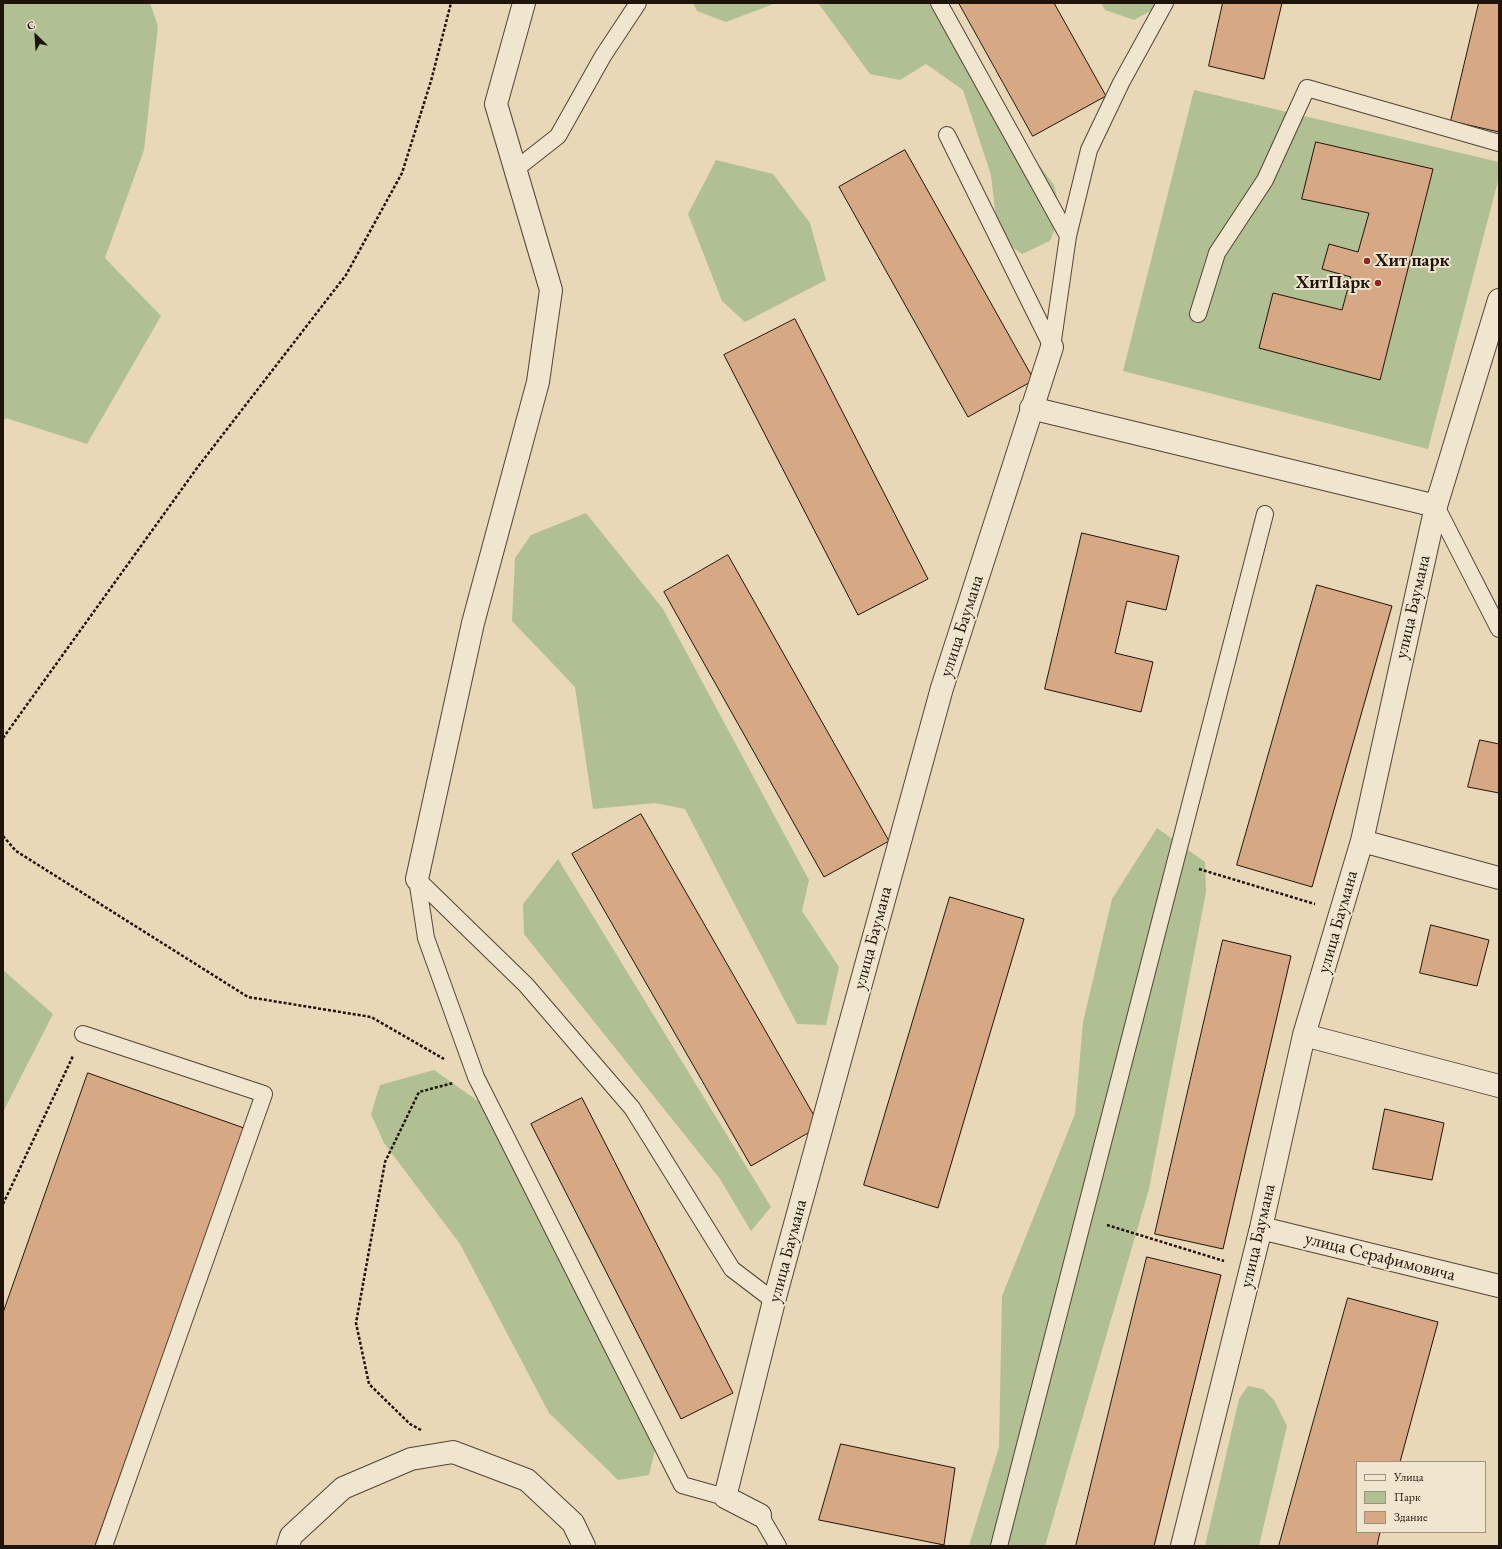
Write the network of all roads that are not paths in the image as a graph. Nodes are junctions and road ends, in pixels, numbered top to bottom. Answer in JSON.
{"nodes":[{"id":1,"x":524,"y":3,"type":"edge"},
{"id":2,"x":638,"y":3,"type":"edge"},
{"id":3,"x":939,"y":3,"type":"edge"},
{"id":4,"x":1165,"y":3,"type":"edge"},
{"id":5,"x":946,"y":135,"type":"dead end"},
{"id":6,"x":1499,"y":144,"type":"edge"},
{"id":7,"x":516,"y":169,"type":"junction"},
{"id":8,"x":1068,"y":236,"type":"junction"},
{"id":9,"x":1499,"y":300,"type":"edge"},
{"id":10,"x":1198,"y":314,"type":"dead end"},
{"id":11,"x":1052,"y":348,"type":"junction"},
{"id":12,"x":1032,"y":408,"type":"junction"},
{"id":13,"x":1436,"y":506,"type":"junction"},
{"id":14,"x":1265,"y":514,"type":"dead end"},
{"id":15,"x":1499,"y":629,"type":"edge"},
{"id":16,"x":1362,"y":841,"type":"junction"},
{"id":17,"x":1499,"y":878,"type":"edge"},
{"id":18,"x":417,"y":879,"type":"junction"},
{"id":19,"x":83,"y":1034,"type":"road end"},
{"id":20,"x":1304,"y":1035,"type":"junction"},
{"id":21,"x":1499,"y":1086,"type":"edge"},
{"id":22,"x":1261,"y":1228,"type":"junction"},
{"id":23,"x":1499,"y":1286,"type":"edge"},
{"id":24,"x":774,"y":1301,"type":"junction"},
{"id":25,"x":725,"y":1497,"type":"junction"},
{"id":26,"x":760,"y":1515,"type":"joint"},
{"id":27,"x":104,"y":1546,"type":"edge"},
{"id":28,"x":288,"y":1546,"type":"edge"},
{"id":29,"x":584,"y":1546,"type":"edge"},
{"id":30,"x":778,"y":1546,"type":"edge"},
{"id":31,"x":999,"y":1546,"type":"edge"},
{"id":32,"x":1182,"y":1546,"type":"edge"}],
"edges":[{"from":1,"to":7,"type":"street"},
{"from":2,"to":7,"type":"lane"},
{"from":3,"to":8,"type":"lane"},
{"from":4,"to":8,"type":"lane"},
{"from":5,"to":11,"type":"lane"},
{"from":6,"to":10,"type":"lane"},
{"from":7,"to":18,"type":"street"},
{"from":8,"to":11,"type":"lane"},
{"from":9,"to":13,"type":"street","name":"улица Баумана"},
{"from":11,"to":12,"type":"street","name":"улица Баумана"},
{"from":12,"to":13,"type":"street"},
{"from":12,"to":24,"type":"street","name":"улица Баумана"},
{"from":13,"to":15,"type":"lane"},
{"from":13,"to":16,"type":"street","name":"улица Баумана"},
{"from":14,"to":31,"type":"lane"},
{"from":16,"to":17,"type":"street"},
{"from":16,"to":20,"type":"street","name":"улица Баумана"},
{"from":18,"to":24,"type":"lane"},
{"from":18,"to":25,"type":"lane"},
{"from":19,"to":27,"type":"lane"},
{"from":20,"to":21,"type":"street"},
{"from":20,"to":22,"type":"street","name":"улица Баумана"},
{"from":22,"to":23,"type":"street","name":"улица Серафимовича"},
{"from":22,"to":32,"type":"street","name":"улица Баумана"},
{"from":24,"to":25,"type":"street","name":"улица Баумана"},
{"from":25,"to":26,"type":"street"},
{"from":26,"to":30,"type":"lane"},
{"from":28,"to":29,"type":"street"}]}
